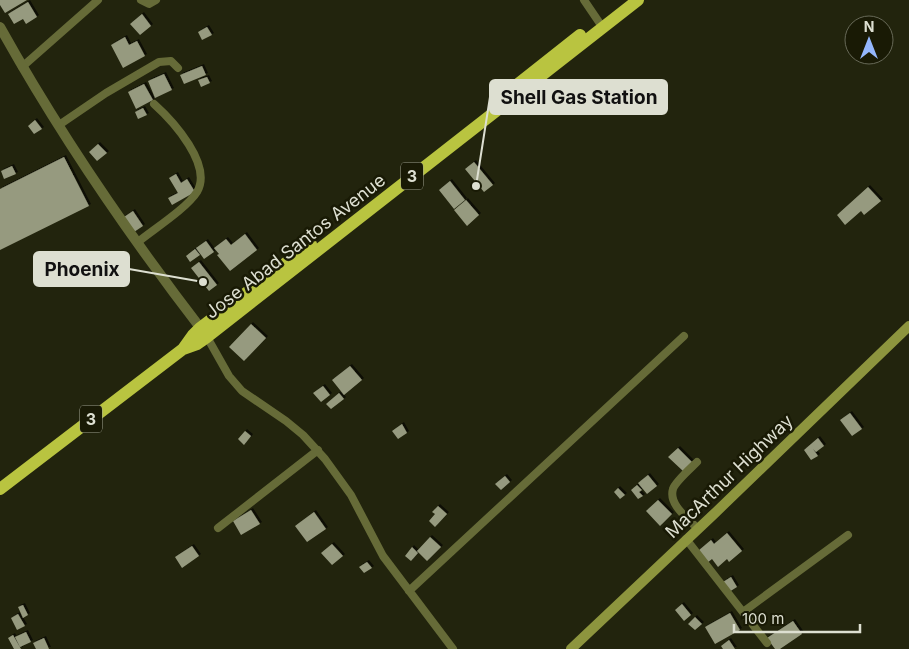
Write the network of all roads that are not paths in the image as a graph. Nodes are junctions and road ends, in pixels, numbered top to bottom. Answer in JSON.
{"nodes":[{"id":1,"x":98,"y":0,"type":"edge"},
{"id":2,"x":141,"y":0,"type":"edge"},
{"id":3,"x":156,"y":0,"type":"edge"},
{"id":4,"x":584,"y":0,"type":"edge"},
{"id":5,"x":625,"y":0,"type":"edge"},
{"id":6,"x":638,"y":0,"type":"edge"},
{"id":7,"x":600,"y":24,"type":"junction"},
{"id":8,"x":0,"y":28,"type":"edge"},
{"id":9,"x":22,"y":67,"type":"junction"},
{"id":10,"x":178,"y":68,"type":"dead end"},
{"id":11,"x":154,"y":104,"type":"dead end"},
{"id":12,"x":59,"y":125,"type":"junction"},
{"id":13,"x":138,"y":242,"type":"junction"},
{"id":14,"x":909,"y":326,"type":"edge"},
{"id":15,"x":203,"y":333,"type":"junction"},
{"id":16,"x":684,"y":336,"type":"dead end"},
{"id":17,"x":318,"y":450,"type":"junction"},
{"id":18,"x":697,"y":462,"type":"dead end"},
{"id":19,"x":0,"y":490,"type":"edge"},
{"id":20,"x":218,"y":528,"type":"dead end"},
{"id":21,"x":698,"y":529,"type":"junction"},
{"id":22,"x":848,"y":535,"type":"dead end"},
{"id":23,"x":686,"y":539,"type":"junction"},
{"id":24,"x":408,"y":591,"type":"junction"},
{"id":25,"x":743,"y":612,"type":"junction"},
{"id":26,"x":767,"y":644,"type":"dead end"},
{"id":27,"x":453,"y":649,"type":"edge"},
{"id":28,"x":571,"y":649,"type":"edge"}],
"edges":[{"from":1,"to":9,"type":"street"},
{"from":2,"to":3,"type":"street"},
{"from":4,"to":7,"type":"street"},
{"from":5,"to":7,"type":"highway","name":"Jose Abad Santos Avenue","number":"3"},
{"from":6,"to":7,"type":"highway","name":"Jose Abad Santos Avenue","number":"3"},
{"from":7,"to":15,"type":"highway","name":"Jose Abad Santos Avenue","number":"3"},
{"from":8,"to":9,"type":"street"},
{"from":9,"to":12,"type":"street"},
{"from":10,"to":12,"type":"street"},
{"from":11,"to":13,"type":"street"},
{"from":12,"to":13,"type":"street"},
{"from":13,"to":15,"type":"street"},
{"from":14,"to":21,"type":"main road","name":"MacArthur Highway"},
{"from":15,"to":17,"type":"street"},
{"from":15,"to":19,"type":"highway","name":"Jose Abad Santos Avenue","number":"3"},
{"from":16,"to":24,"type":"street"},
{"from":17,"to":20,"type":"street"},
{"from":17,"to":24,"type":"street"},
{"from":18,"to":21,"type":"street"},
{"from":21,"to":23,"type":"main road","name":"MacArthur Highway"},
{"from":22,"to":25,"type":"street"},
{"from":23,"to":25,"type":"street"},
{"from":23,"to":28,"type":"main road","name":"MacArthur Highway"},
{"from":24,"to":27,"type":"street"},
{"from":25,"to":26,"type":"street"}]}
